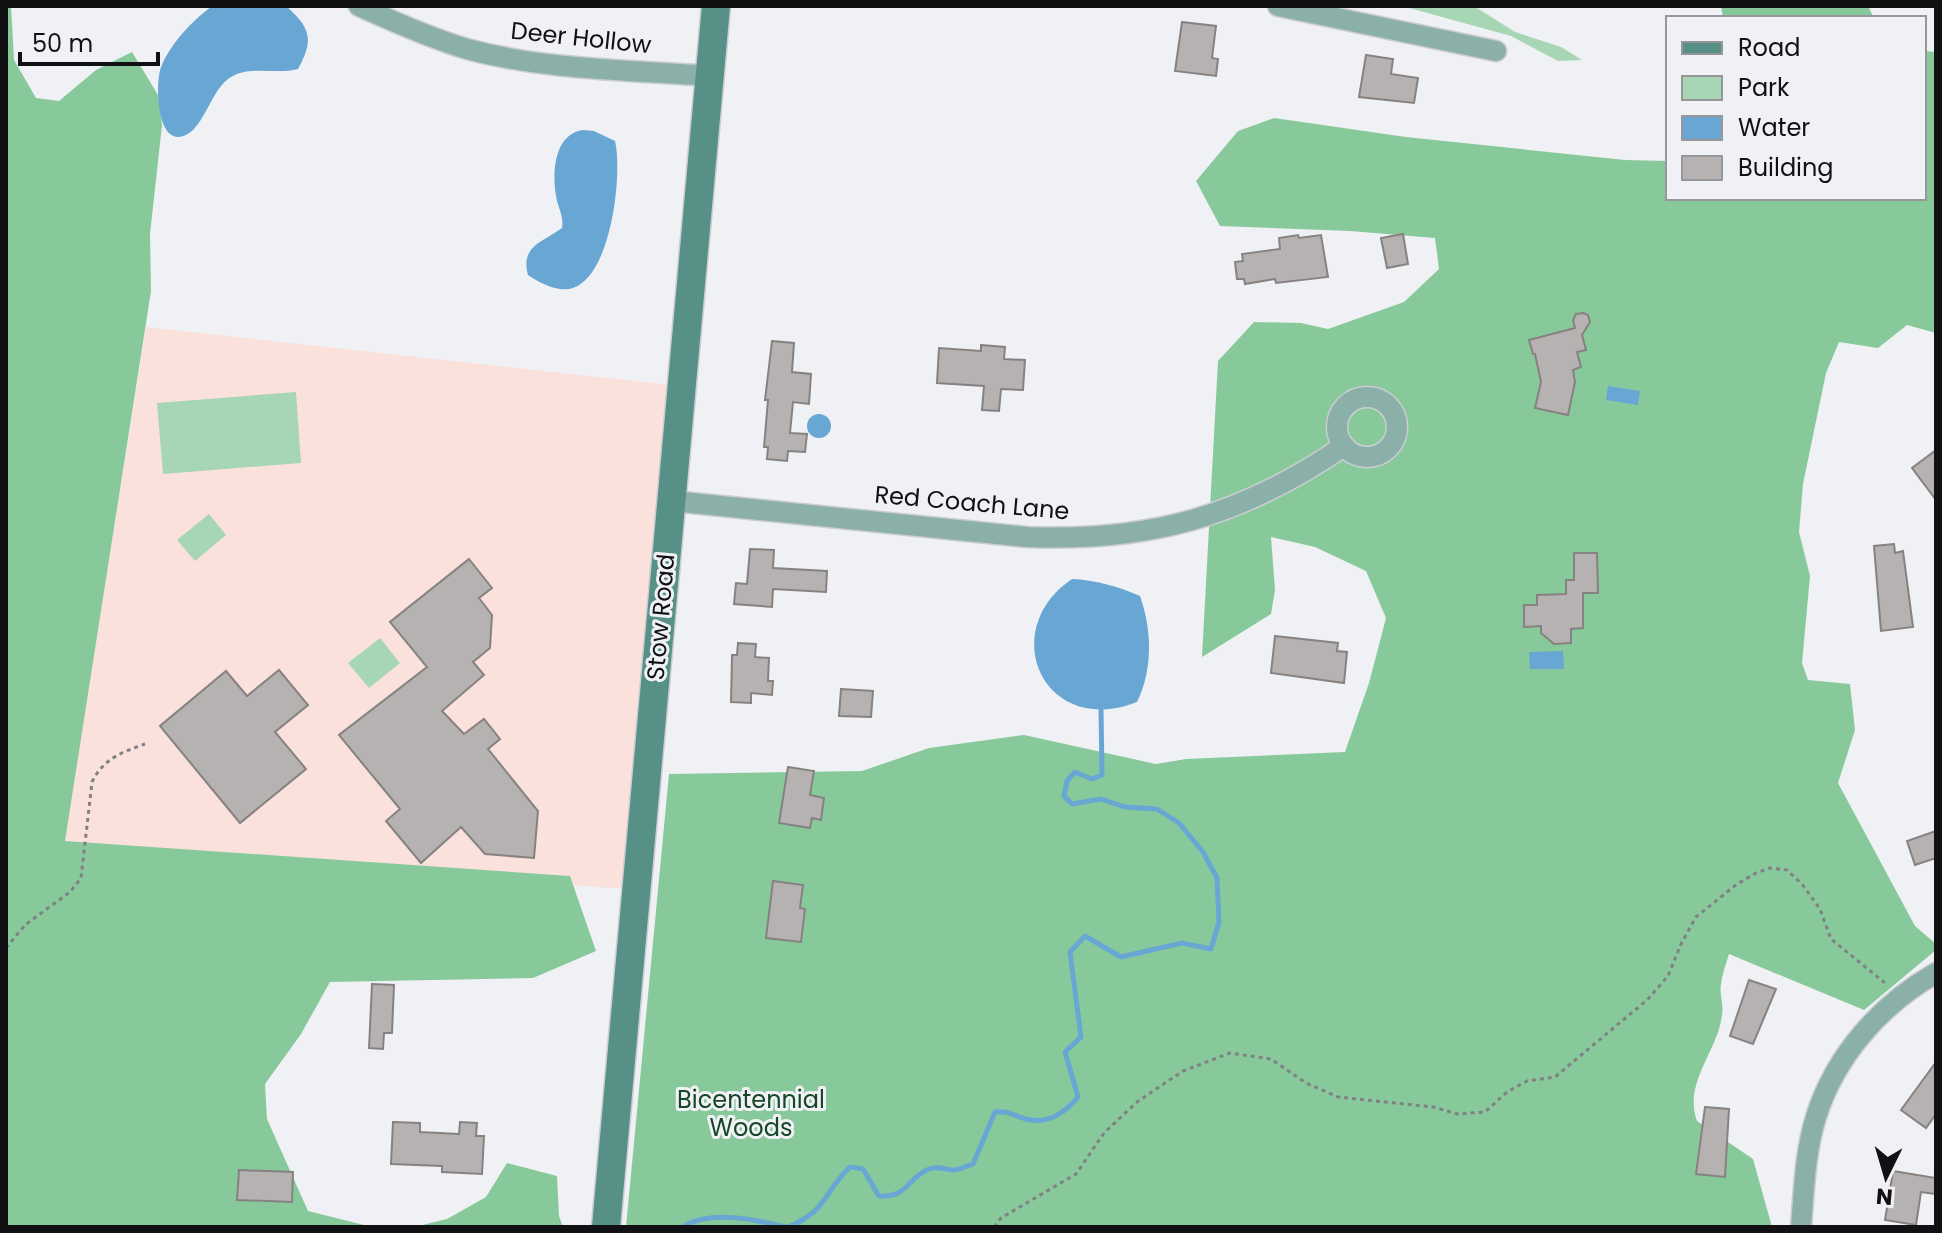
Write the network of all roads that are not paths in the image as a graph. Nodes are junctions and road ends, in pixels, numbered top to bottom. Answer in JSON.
{"nodes":[{"id":1,"x":359,"y":6,"type":"edge"},
{"id":2,"x":716,"y":6,"type":"edge"},
{"id":3,"x":1278,"y":6,"type":"edge"},
{"id":4,"x":1496,"y":51,"type":"dead end"},
{"id":5,"x":710,"y":76,"type":"junction"},
{"id":6,"x":1344,"y":446,"type":"dead end"},
{"id":7,"x":672,"y":501,"type":"junction"},
{"id":8,"x":1936,"y":973,"type":"edge"},
{"id":9,"x":606,"y":1227,"type":"edge"},
{"id":10,"x":1801,"y":1227,"type":"edge"}],
"edges":[{"from":1,"to":5,"type":"street","name":"Deer Hollow"},
{"from":2,"to":5,"type":"street","name":"Stow Road"},
{"from":3,"to":4,"type":"street"},
{"from":5,"to":7,"type":"street","name":"Stow Road"},
{"from":6,"to":7,"type":"street","name":"Red Coach Lane"},
{"from":7,"to":9,"type":"street","name":"Stow Road"},
{"from":8,"to":10,"type":"street"}]}
